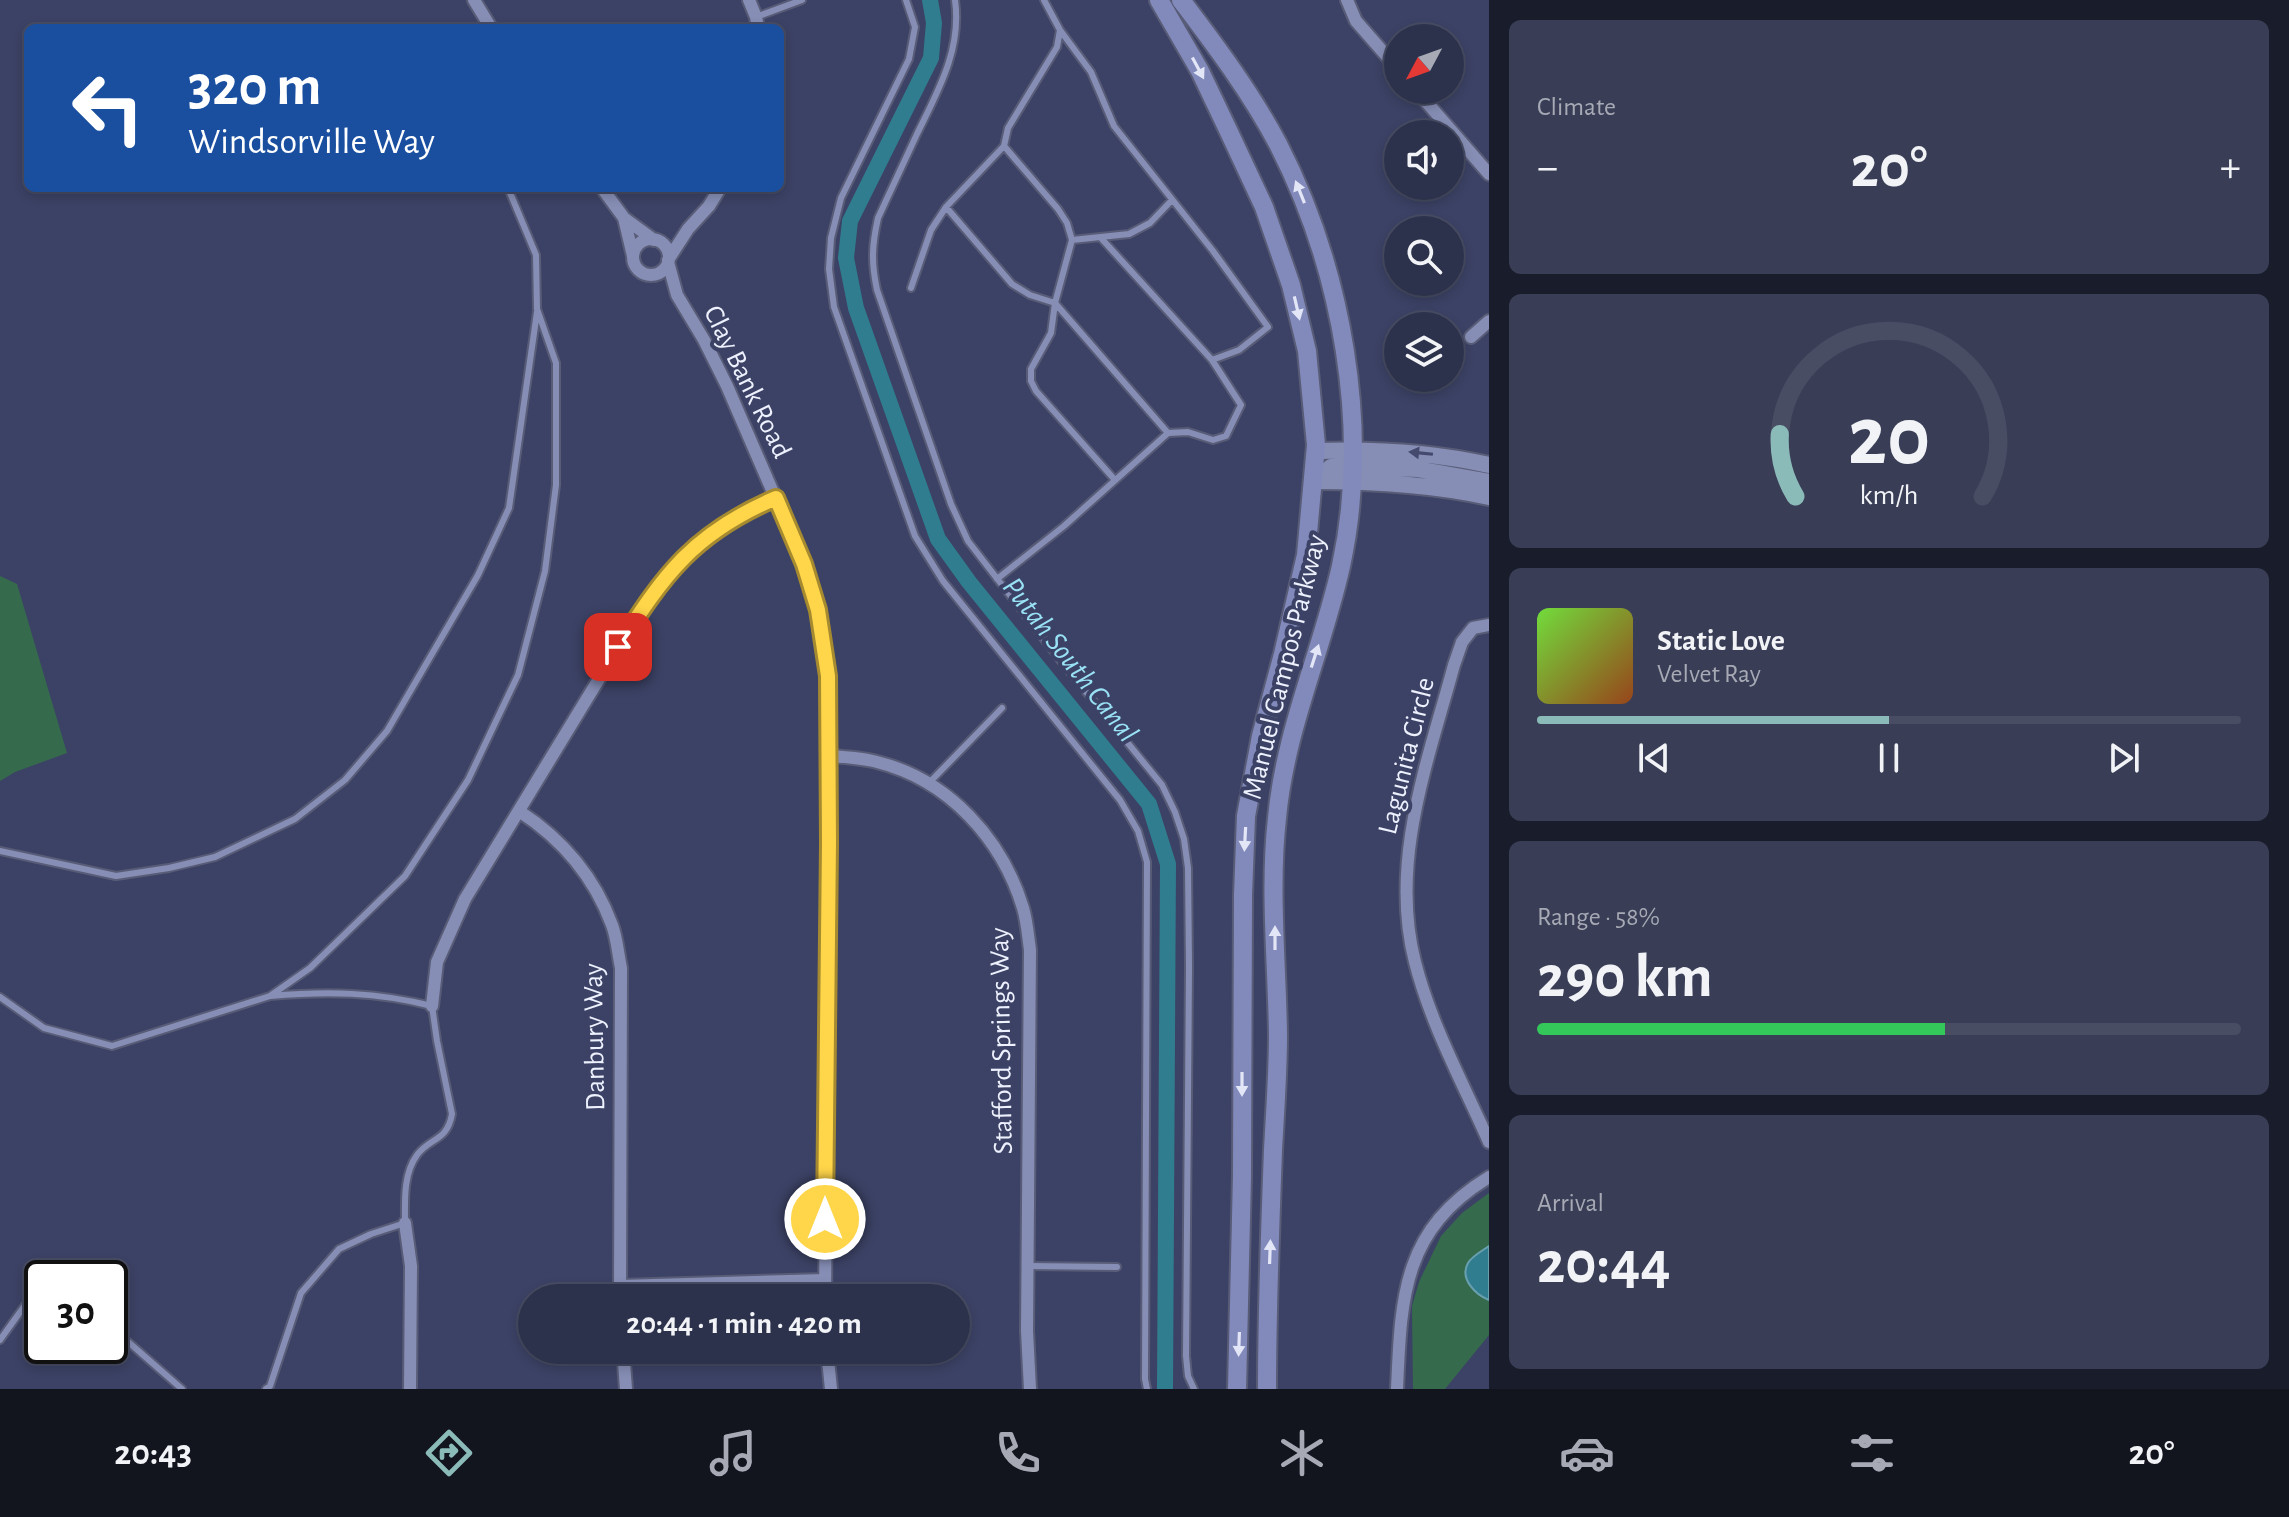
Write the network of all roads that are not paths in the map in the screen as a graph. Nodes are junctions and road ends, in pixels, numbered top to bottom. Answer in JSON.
{"nodes":[{"id":1,"x":474,"y":0,"type":"edge"},
{"id":2,"x":749,"y":0,"type":"edge"},
{"id":3,"x":802,"y":0,"type":"edge"},
{"id":4,"x":906,"y":0,"type":"edge"},
{"id":5,"x":955,"y":0,"type":"edge"},
{"id":6,"x":1044,"y":0,"type":"edge"},
{"id":7,"x":1159,"y":0,"type":"edge"},
{"id":8,"x":1181,"y":0,"type":"edge"},
{"id":9,"x":1347,"y":0,"type":"edge"},
{"id":10,"x":757,"y":22,"type":"edge"},
{"id":11,"x":489,"y":24,"type":"edge"},
{"id":12,"x":1060,"y":30,"type":"junction"},
{"id":13,"x":1384,"y":53,"type":"edge"},
{"id":14,"x":1428,"y":104,"type":"edge"},
{"id":15,"x":1004,"y":146,"type":"junction"},
{"id":16,"x":1489,"y":174,"type":"edge"},
{"id":17,"x":510,"y":192,"type":"edge"},
{"id":18,"x":605,"y":192,"type":"edge"},
{"id":19,"x":718,"y":192,"type":"edge"},
{"id":20,"x":1172,"y":200,"type":"junction"},
{"id":21,"x":946,"y":207,"type":"junction"},
{"id":22,"x":624,"y":218,"type":"junction"},
{"id":23,"x":688,"y":229,"type":"junction"},
{"id":24,"x":1101,"y":238,"type":"junction"},
{"id":25,"x":655,"y":240,"type":"junction"},
{"id":26,"x":1072,"y":240,"type":"junction"},
{"id":27,"x":633,"y":256,"type":"junction"},
{"id":28,"x":668,"y":261,"type":"junction"},
{"id":29,"x":647,"y":274,"type":"junction"},
{"id":30,"x":911,"y":288,"type":"dead end"},
{"id":31,"x":677,"y":295,"type":"junction"},
{"id":32,"x":1055,"y":303,"type":"junction"},
{"id":33,"x":537,"y":309,"type":"junction"},
{"id":34,"x":1489,"y":321,"type":"edge"},
{"id":35,"x":1471,"y":337,"type":"dead end"},
{"id":36,"x":1212,"y":360,"type":"junction"},
{"id":37,"x":1168,"y":433,"type":"junction"},
{"id":38,"x":1316,"y":451,"type":"junction"},
{"id":39,"x":1489,"y":465,"type":"edge"},
{"id":40,"x":1353,"y":466,"type":"junction"},
{"id":41,"x":1115,"y":480,"type":"junction"},
{"id":42,"x":1313,"y":481,"type":"junction"},
{"id":43,"x":1489,"y":482,"type":"edge"},
{"id":44,"x":1489,"y":497,"type":"edge"},
{"id":45,"x":776,"y":498,"type":"junction"},
{"id":46,"x":997,"y":579,"type":"junction"},
{"id":47,"x":1489,"y":625,"type":"edge"},
{"id":48,"x":1002,"y":708,"type":"dead end"},
{"id":49,"x":829,"y":756,"type":"junction"},
{"id":50,"x":928,"y":784,"type":"junction"},
{"id":51,"x":519,"y":811,"type":"junction"},
{"id":52,"x":0,"y":851,"type":"edge"},
{"id":53,"x":270,"y":996,"type":"junction"},
{"id":54,"x":0,"y":997,"type":"edge"},
{"id":55,"x":432,"y":1006,"type":"junction"},
{"id":56,"x":1489,"y":1142,"type":"edge"},
{"id":57,"x":1489,"y":1177,"type":"edge"},
{"id":58,"x":405,"y":1223,"type":"junction"},
{"id":59,"x":1027,"y":1266,"type":"junction"},
{"id":60,"x":1117,"y":1267,"type":"dead end"},
{"id":61,"x":825,"y":1280,"type":"junction"},
{"id":62,"x":620,"y":1284,"type":"edge"},
{"id":63,"x":757,"y":1284,"type":"edge"},
{"id":64,"x":825,"y":1284,"type":"edge"},
{"id":65,"x":24,"y":1307,"type":"edge"},
{"id":66,"x":0,"y":1340,"type":"edge"},
{"id":67,"x":128,"y":1342,"type":"edge"},
{"id":68,"x":624,"y":1364,"type":"edge"},
{"id":69,"x":828,"y":1364,"type":"edge"},
{"id":70,"x":182,"y":1389,"type":"edge"},
{"id":71,"x":266,"y":1389,"type":"edge"},
{"id":72,"x":410,"y":1389,"type":"edge"},
{"id":73,"x":626,"y":1389,"type":"edge"},
{"id":74,"x":831,"y":1389,"type":"edge"},
{"id":75,"x":1030,"y":1389,"type":"edge"},
{"id":76,"x":1147,"y":1389,"type":"edge"},
{"id":77,"x":1194,"y":1389,"type":"edge"},
{"id":78,"x":1237,"y":1389,"type":"edge"},
{"id":79,"x":1267,"y":1389,"type":"edge"},
{"id":80,"x":1397,"y":1389,"type":"edge"}],
"edges":[{"from":1,"to":11,"type":"street"},
{"from":2,"to":10,"type":"street"},
{"from":3,"to":10,"type":"lane"},
{"from":4,"to":76,"type":"lane"},
{"from":5,"to":46,"type":"lane"},
{"from":6,"to":12,"type":"lane"},
{"from":7,"to":38,"type":"main road","name":"Manuel Campos Parkway","one_way":true},
{"from":40,"to":8,"type":"main road","name":"Manuel Campos Parkway","one_way":true},
{"from":9,"to":13,"type":"street"},
{"from":12,"to":15,"type":"lane"},
{"from":12,"to":20,"type":"lane"},
{"from":14,"to":16,"type":"street"},
{"from":15,"to":21,"type":"lane"},
{"from":15,"to":26,"type":"lane"},
{"from":17,"to":33,"type":"lane"},
{"from":18,"to":22,"type":"street","name":"Clay Bank Road"},
{"from":19,"to":23,"type":"street"},
{"from":20,"to":24,"type":"lane"},
{"from":20,"to":36,"type":"lane"},
{"from":21,"to":30,"type":"lane"},
{"from":21,"to":32,"type":"lane"},
{"from":22,"to":25,"type":"street","name":"Clay Bank Road"},
{"from":22,"to":27,"type":"street","name":"Clay Bank Road"},
{"from":23,"to":25,"type":"street"},
{"from":23,"to":28,"type":"street"},
{"from":24,"to":26,"type":"lane"},
{"from":24,"to":36,"type":"lane"},
{"from":25,"to":27,"type":"street"},
{"from":25,"to":28,"type":"street","name":"Clay Bank Road"},
{"from":26,"to":32,"type":"lane"},
{"from":27,"to":29,"type":"street","name":"Clay Bank Road"},
{"from":28,"to":29,"type":"street"},
{"from":28,"to":31,"type":"street","name":"Clay Bank Road"},
{"from":29,"to":31,"type":"street","name":"Clay Bank Road"},
{"from":31,"to":45,"type":"street","name":"Clay Bank Road"},
{"from":32,"to":37,"type":"lane"},
{"from":32,"to":41,"type":"lane"},
{"from":33,"to":52,"type":"lane"},
{"from":33,"to":53,"type":"lane"},
{"from":34,"to":35,"type":"street"},
{"from":36,"to":37,"type":"lane"},
{"from":37,"to":41,"type":"lane"},
{"from":38,"to":40,"type":"street"},
{"from":38,"to":42,"type":"main road","name":"Manuel Campos Parkway"},
{"from":39,"to":40,"type":"street","one_way":true},
{"from":40,"to":42,"type":"street"},
{"from":40,"to":43,"type":"street"},
{"from":40,"to":44,"type":"street"},
{"from":79,"to":40,"type":"main road","name":"Manuel Campos Parkway","one_way":true},
{"from":41,"to":46,"type":"lane"},
{"from":42,"to":78,"type":"main road","name":"Manuel Campos Parkway","one_way":true},
{"from":45,"to":49,"type":"street","name":"Clay Bank Road"},
{"from":45,"to":51,"type":"street"},
{"from":46,"to":77,"type":"lane"},
{"from":47,"to":56,"type":"street","name":"Lagunita Circle"},
{"from":48,"to":50,"type":"lane"},
{"from":49,"to":50,"type":"street","name":"Stafford Springs Way"},
{"from":49,"to":61,"type":"street","name":"Clay Bank Road"},
{"from":50,"to":59,"type":"street","name":"Stafford Springs Way"},
{"from":51,"to":55,"type":"street"},
{"from":51,"to":62,"type":"street","name":"Danbury Way"},
{"from":53,"to":54,"type":"lane"},
{"from":53,"to":55,"type":"lane"},
{"from":55,"to":58,"type":"lane"},
{"from":57,"to":80,"type":"street"},
{"from":58,"to":71,"type":"lane"},
{"from":58,"to":72,"type":"street"},
{"from":59,"to":60,"type":"lane"},
{"from":59,"to":75,"type":"street","name":"Stafford Springs Way"},
{"from":61,"to":63,"type":"street"},
{"from":61,"to":64,"type":"street","name":"Clay Bank Road"},
{"from":65,"to":66,"type":"lane"},
{"from":67,"to":70,"type":"lane"},
{"from":68,"to":73,"type":"street"},
{"from":69,"to":74,"type":"street"}]}
